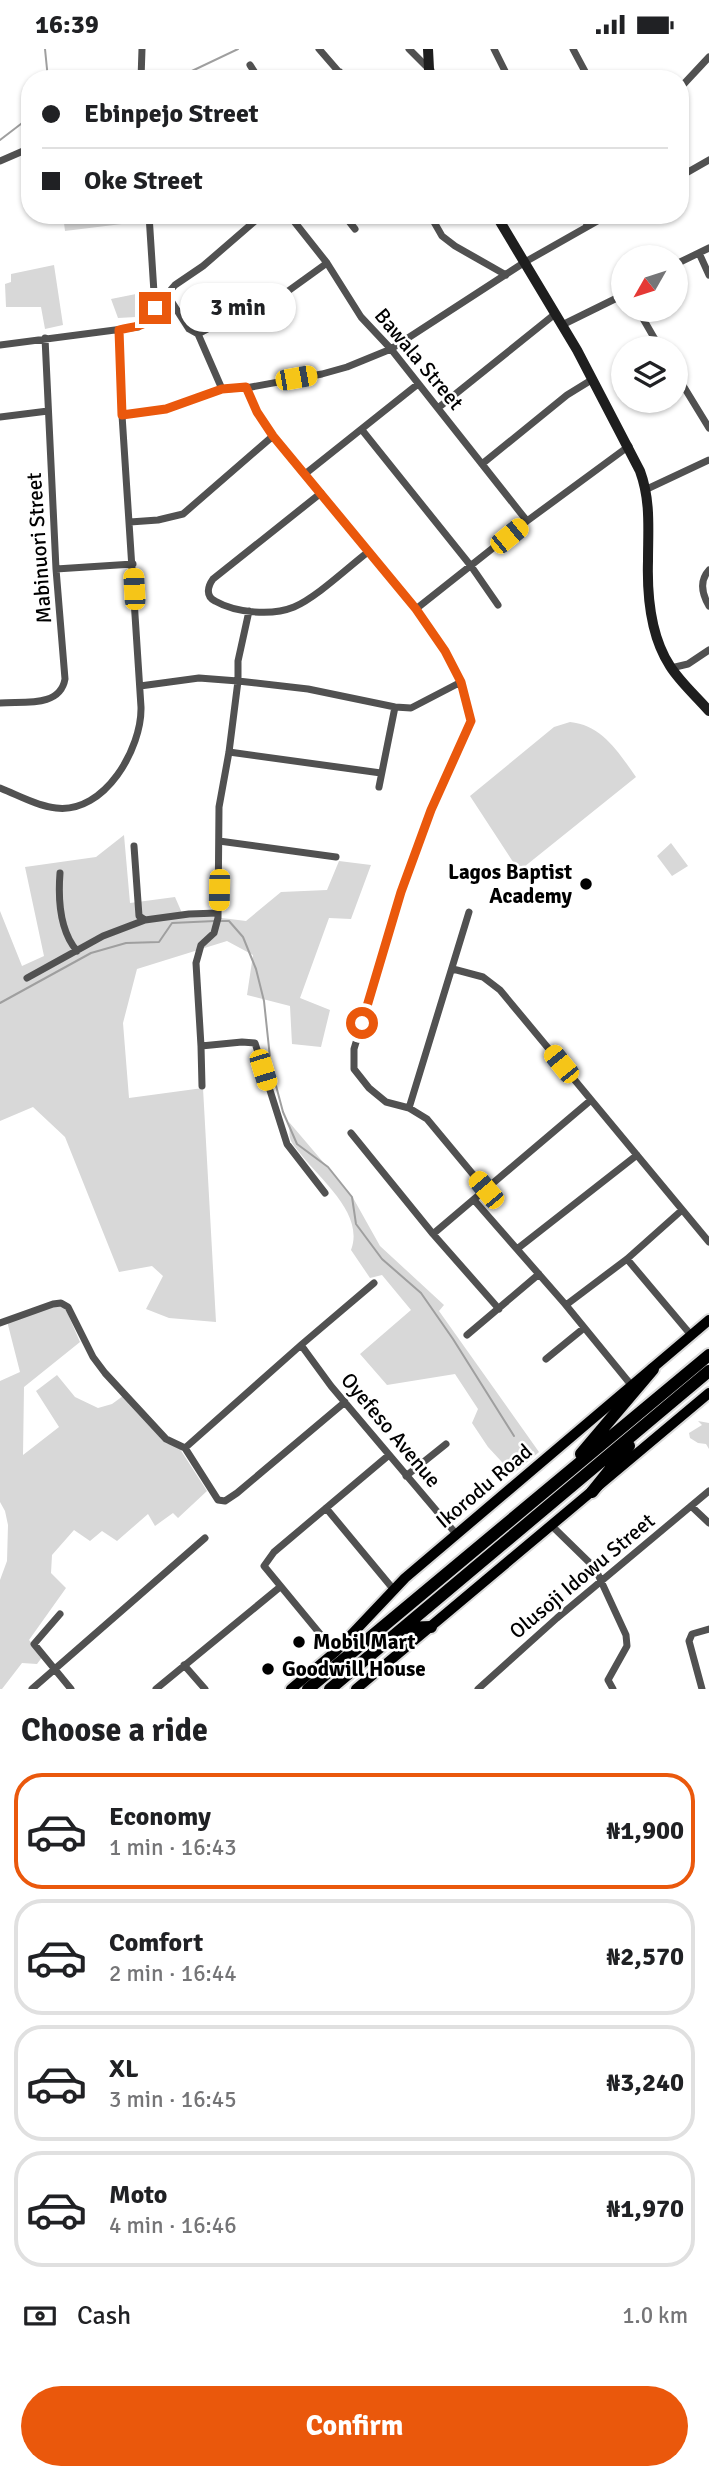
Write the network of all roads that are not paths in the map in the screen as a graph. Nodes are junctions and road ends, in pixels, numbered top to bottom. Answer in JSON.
{"nodes":[{"id":1,"x":142,"y":49,"type":"edge"},
{"id":2,"x":319,"y":49,"type":"edge"},
{"id":3,"x":409,"y":49,"type":"edge"},
{"id":4,"x":428,"y":49,"type":"edge"},
{"id":5,"x":494,"y":49,"type":"edge"},
{"id":6,"x":573,"y":49,"type":"edge"},
{"id":7,"x":709,"y":57,"type":"edge"},
{"id":8,"x":250,"y":65,"type":"dead end"},
{"id":9,"x":141,"y":70,"type":"edge"},
{"id":10,"x":253,"y":70,"type":"edge"},
{"id":11,"x":338,"y":70,"type":"edge"},
{"id":12,"x":427,"y":70,"type":"edge"},
{"id":13,"x":430,"y":70,"type":"edge"},
{"id":14,"x":504,"y":70,"type":"edge"},
{"id":15,"x":584,"y":70,"type":"edge"},
{"id":16,"x":689,"y":78,"type":"edge"},
{"id":17,"x":21,"y":152,"type":"edge"},
{"id":18,"x":709,"y":160,"type":"edge"},
{"id":19,"x":0,"y":161,"type":"edge"},
{"id":20,"x":689,"y":171,"type":"edge"},
{"id":21,"x":150,"y":224,"type":"edge"},
{"id":22,"x":252,"y":224,"type":"edge"},
{"id":23,"x":296,"y":224,"type":"edge"},
{"id":24,"x":351,"y":224,"type":"edge"},
{"id":25,"x":435,"y":224,"type":"edge"},
{"id":26,"x":502,"y":224,"type":"edge"},
{"id":27,"x":592,"y":224,"type":"edge"},
{"id":28,"x":588,"y":226,"type":"joint"},
{"id":29,"x":355,"y":229,"type":"dead end"},
{"id":30,"x":709,"y":248,"type":"edge"},
{"id":31,"x":699,"y":253,"type":"junction"},
{"id":32,"x":688,"y":258,"type":"edge"},
{"id":33,"x":525,"y":262,"type":"junction"},
{"id":34,"x":327,"y":263,"type":"junction"},
{"id":35,"x":506,"y":275,"type":"junction"},
{"id":36,"x":709,"y":275,"type":"edge"},
{"id":37,"x":166,"y":293,"type":"junction"},
{"id":38,"x":611,"y":301,"type":"edge"},
{"id":39,"x":155,"y":308,"type":"junction"},
{"id":40,"x":555,"y":314,"type":"junction"},
{"id":41,"x":562,"y":324,"type":"junction"},
{"id":42,"x":123,"y":329,"type":"junction"},
{"id":43,"x":198,"y":334,"type":"junction"},
{"id":44,"x":45,"y":338,"type":"junction"},
{"id":45,"x":0,"y":345,"type":"edge"},
{"id":46,"x":391,"y":349,"type":"junction"},
{"id":47,"x":593,"y":379,"type":"junction"},
{"id":48,"x":418,"y":384,"type":"junction"},
{"id":49,"x":246,"y":387,"type":"junction"},
{"id":50,"x":222,"y":389,"type":"junction"},
{"id":51,"x":688,"y":394,"type":"edge"},
{"id":52,"x":438,"y":408,"type":"junction"},
{"id":53,"x":48,"y":411,"type":"junction"},
{"id":54,"x":122,"y":415,"type":"junction"},
{"id":55,"x":0,"y":417,"type":"edge"},
{"id":56,"x":709,"y":428,"type":"edge"},
{"id":57,"x":362,"y":430,"type":"junction"},
{"id":58,"x":273,"y":436,"type":"junction"},
{"id":59,"x":629,"y":446,"type":"junction"},
{"id":60,"x":709,"y":460,"type":"edge"},
{"id":61,"x":482,"y":464,"type":"junction"},
{"id":62,"x":305,"y":474,"type":"junction"},
{"id":63,"x":647,"y":489,"type":"junction"},
{"id":64,"x":321,"y":493,"type":"junction"},
{"id":65,"x":527,"y":521,"type":"junction"},
{"id":66,"x":130,"y":522,"type":"junction"},
{"id":67,"x":368,"y":552,"type":"junction"},
{"id":68,"x":133,"y":564,"type":"junction"},
{"id":69,"x":471,"y":566,"type":"junction"},
{"id":70,"x":56,"y":569,"type":"junction"},
{"id":71,"x":709,"y":570,"type":"edge"},
{"id":72,"x":498,"y":605,"type":"dead end"},
{"id":73,"x":709,"y":606,"type":"edge"},
{"id":74,"x":416,"y":609,"type":"junction"},
{"id":75,"x":249,"y":611,"type":"junction"},
{"id":76,"x":709,"y":650,"type":"edge"},
{"id":77,"x":671,"y":668,"type":"junction"},
{"id":78,"x":238,"y":681,"type":"junction"},
{"id":79,"x":461,"y":682,"type":"junction"},
{"id":80,"x":140,"y":686,"type":"junction"},
{"id":81,"x":0,"y":703,"type":"edge"},
{"id":82,"x":394,"y":707,"type":"junction"},
{"id":83,"x":709,"y":711,"type":"edge"},
{"id":84,"x":229,"y":752,"type":"junction"},
{"id":85,"x":382,"y":773,"type":"junction"},
{"id":86,"x":379,"y":787,"type":"dead end"},
{"id":87,"x":0,"y":788,"type":"edge"},
{"id":88,"x":219,"y":841,"type":"junction"},
{"id":89,"x":134,"y":846,"type":"dead end"},
{"id":90,"x":336,"y":857,"type":"dead end"},
{"id":91,"x":60,"y":873,"type":"dead end"},
{"id":92,"x":469,"y":912,"type":"dead end"},
{"id":93,"x":218,"y":915,"type":"junction"},
{"id":94,"x":145,"y":920,"type":"junction"},
{"id":95,"x":76,"y":951,"type":"junction"},
{"id":96,"x":453,"y":969,"type":"junction"},
{"id":97,"x":27,"y":978,"type":"dead end"},
{"id":98,"x":201,"y":1046,"type":"junction"},
{"id":99,"x":202,"y":1086,"type":"dead end"},
{"id":100,"x":591,"y":1100,"type":"junction"},
{"id":101,"x":409,"y":1108,"type":"junction"},
{"id":102,"x":351,"y":1133,"type":"dead end"},
{"id":103,"x":637,"y":1155,"type":"junction"},
{"id":104,"x":486,"y":1190,"type":"junction"},
{"id":105,"x":325,"y":1193,"type":"dead end"},
{"id":106,"x":474,"y":1200,"type":"junction"},
{"id":107,"x":682,"y":1210,"type":"junction"},
{"id":108,"x":433,"y":1234,"type":"junction"},
{"id":109,"x":709,"y":1242,"type":"edge"},
{"id":110,"x":517,"y":1249,"type":"junction"},
{"id":111,"x":627,"y":1259,"type":"junction"},
{"id":112,"x":539,"y":1275,"type":"junction"},
{"id":113,"x":374,"y":1283,"type":"dead end"},
{"id":114,"x":566,"y":1305,"type":"junction"},
{"id":115,"x":499,"y":1309,"type":"junction"},
{"id":116,"x":709,"y":1320,"type":"edge"},
{"id":117,"x":0,"y":1323,"type":"edge"},
{"id":118,"x":584,"y":1328,"type":"junction"},
{"id":119,"x":467,"y":1335,"type":"dead end"},
{"id":120,"x":691,"y":1335,"type":"junction"},
{"id":121,"x":301,"y":1345,"type":"junction"},
{"id":122,"x":709,"y":1355,"type":"edge"},
{"id":123,"x":545,"y":1359,"type":"dead end"},
{"id":124,"x":653,"y":1369,"type":"junction"},
{"id":125,"x":709,"y":1371,"type":"edge"},
{"id":126,"x":632,"y":1386,"type":"junction"},
{"id":127,"x":709,"y":1393,"type":"edge"},
{"id":128,"x":345,"y":1402,"type":"junction"},
{"id":129,"x":646,"y":1425,"type":"junction"},
{"id":130,"x":446,"y":1444,"type":"dead end"},
{"id":131,"x":185,"y":1448,"type":"junction"},
{"id":132,"x":388,"y":1455,"type":"junction"},
{"id":133,"x":406,"y":1476,"type":"junction"},
{"id":134,"x":558,"y":1481,"type":"junction"},
{"id":135,"x":709,"y":1491,"type":"edge"},
{"id":136,"x":592,"y":1492,"type":"junction"},
{"id":137,"x":691,"y":1506,"type":"junction"},
{"id":138,"x":326,"y":1508,"type":"junction"},
{"id":139,"x":709,"y":1523,"type":"edge"},
{"id":140,"x":552,"y":1526,"type":"junction"},
{"id":141,"x":457,"y":1535,"type":"junction"},
{"id":142,"x":205,"y":1538,"type":"dead end"},
{"id":143,"x":602,"y":1581,"type":"junction"},
{"id":144,"x":280,"y":1587,"type":"junction"},
{"id":145,"x":394,"y":1590,"type":"junction"},
{"id":146,"x":60,"y":1614,"type":"dead end"},
{"id":147,"x":431,"y":1627,"type":"junction"},
{"id":148,"x":403,"y":1628,"type":"junction"},
{"id":149,"x":709,"y":1629,"type":"edge"},
{"id":150,"x":335,"y":1652,"type":"junction"},
{"id":151,"x":184,"y":1665,"type":"junction"},
{"id":152,"x":54,"y":1670,"type":"junction"},
{"id":153,"x":32,"y":1689,"type":"edge"},
{"id":154,"x":71,"y":1689,"type":"edge"},
{"id":155,"x":156,"y":1689,"type":"edge"},
{"id":156,"x":205,"y":1689,"type":"edge"},
{"id":157,"x":291,"y":1689,"type":"edge"},
{"id":158,"x":308,"y":1689,"type":"edge"},
{"id":159,"x":330,"y":1689,"type":"edge"},
{"id":160,"x":356,"y":1689,"type":"edge"},
{"id":161,"x":478,"y":1689,"type":"edge"},
{"id":162,"x":613,"y":1689,"type":"edge"},
{"id":163,"x":702,"y":1689,"type":"edge"}],
"edges":[{"from":1,"to":9,"type":"street"},
{"from":2,"to":11,"type":"street"},
{"from":3,"to":12,"type":"street"},
{"from":4,"to":13,"type":"street"},
{"from":5,"to":14,"type":"street"},
{"from":6,"to":15,"type":"street"},
{"from":7,"to":16,"type":"street"},
{"from":8,"to":10,"type":"street"},
{"from":17,"to":19,"type":"street"},
{"from":18,"to":20,"type":"street"},
{"from":21,"to":39,"type":"street"},
{"from":22,"to":37,"type":"street"},
{"from":23,"to":34,"type":"street","name":"Bawala Street"},
{"from":24,"to":29,"type":"street"},
{"from":25,"to":35,"type":"street"},
{"from":26,"to":33,"type":"street"},
{"from":27,"to":28,"type":"street"},
{"from":28,"to":33,"type":"street"},
{"from":30,"to":31,"type":"street"},
{"from":31,"to":32,"type":"street"},
{"from":31,"to":36,"type":"street"},
{"from":33,"to":35,"type":"street"},
{"from":33,"to":40,"type":"street"},
{"from":34,"to":43,"type":"street"},
{"from":34,"to":46,"type":"street","name":"Bawala Street"},
{"from":35,"to":46,"type":"street"},
{"from":37,"to":39,"type":"street"},
{"from":37,"to":43,"type":"street"},
{"from":38,"to":41,"type":"street"},
{"from":39,"to":42,"type":"street"},
{"from":40,"to":41,"type":"street"},
{"from":40,"to":52,"type":"street"},
{"from":41,"to":47,"type":"street"},
{"from":42,"to":44,"type":"street"},
{"from":42,"to":54,"type":"street"},
{"from":43,"to":50,"type":"street"},
{"from":44,"to":45,"type":"street"},
{"from":44,"to":53,"type":"street","name":"Mabinuori Street"},
{"from":46,"to":48,"type":"street","name":"Bawala Street"},
{"from":46,"to":49,"type":"street"},
{"from":47,"to":59,"type":"street"},
{"from":47,"to":61,"type":"street"},
{"from":48,"to":52,"type":"street","name":"Bawala Street"},
{"from":48,"to":57,"type":"street"},
{"from":49,"to":50,"type":"street"},
{"from":49,"to":58,"type":"street"},
{"from":50,"to":54,"type":"street"},
{"from":51,"to":56,"type":"street"},
{"from":52,"to":61,"type":"street","name":"Bawala Street"},
{"from":53,"to":55,"type":"street"},
{"from":53,"to":70,"type":"street","name":"Mabinuori Street"},
{"from":54,"to":66,"type":"street"},
{"from":57,"to":62,"type":"street"},
{"from":57,"to":69,"type":"street"},
{"from":58,"to":62,"type":"street"},
{"from":58,"to":66,"type":"street"},
{"from":59,"to":63,"type":"street"},
{"from":59,"to":65,"type":"street"},
{"from":60,"to":63,"type":"street"},
{"from":61,"to":65,"type":"street","name":"Bawala Street"},
{"from":62,"to":64,"type":"street"},
{"from":63,"to":77,"type":"street"},
{"from":64,"to":67,"type":"street"},
{"from":64,"to":75,"type":"street"},
{"from":65,"to":69,"type":"street"},
{"from":66,"to":68,"type":"street"},
{"from":67,"to":74,"type":"street"},
{"from":67,"to":75,"type":"street"},
{"from":68,"to":70,"type":"street"},
{"from":68,"to":80,"type":"street"},
{"from":69,"to":72,"type":"street"},
{"from":69,"to":74,"type":"street"},
{"from":70,"to":81,"type":"street","name":"Mabinuori Street"},
{"from":71,"to":73,"type":"street"},
{"from":74,"to":79,"type":"street"},
{"from":75,"to":78,"type":"street"},
{"from":76,"to":77,"type":"street"},
{"from":77,"to":83,"type":"street"},
{"from":78,"to":80,"type":"street"},
{"from":78,"to":82,"type":"street"},
{"from":78,"to":84,"type":"street"},
{"from":79,"to":82,"type":"street"},
{"from":79,"to":101,"type":"street"},
{"from":80,"to":87,"type":"street"},
{"from":82,"to":85,"type":"street"},
{"from":84,"to":85,"type":"street"},
{"from":84,"to":88,"type":"street"},
{"from":85,"to":86,"type":"street"},
{"from":88,"to":90,"type":"street"},
{"from":88,"to":93,"type":"street"},
{"from":89,"to":94,"type":"street"},
{"from":91,"to":95,"type":"street"},
{"from":92,"to":96,"type":"street"},
{"from":93,"to":94,"type":"street"},
{"from":93,"to":98,"type":"street"},
{"from":94,"to":95,"type":"street"},
{"from":95,"to":97,"type":"street"},
{"from":96,"to":100,"type":"street"},
{"from":96,"to":101,"type":"street"},
{"from":98,"to":99,"type":"street"},
{"from":98,"to":105,"type":"street"},
{"from":100,"to":103,"type":"street"},
{"from":100,"to":104,"type":"street"},
{"from":101,"to":104,"type":"street"},
{"from":102,"to":108,"type":"street"},
{"from":103,"to":107,"type":"street"},
{"from":103,"to":110,"type":"street"},
{"from":104,"to":106,"type":"street"},
{"from":106,"to":108,"type":"street"},
{"from":106,"to":110,"type":"street"},
{"from":107,"to":109,"type":"street"},
{"from":107,"to":111,"type":"street"},
{"from":108,"to":115,"type":"street"},
{"from":110,"to":112,"type":"street"},
{"from":111,"to":114,"type":"street"},
{"from":111,"to":120,"type":"street"},
{"from":112,"to":114,"type":"street"},
{"from":112,"to":115,"type":"street"},
{"from":113,"to":121,"type":"street"},
{"from":114,"to":118,"type":"street"},
{"from":115,"to":119,"type":"street"},
{"from":116,"to":120,"type":"main road","name":"Ikorodu Road"},
{"from":117,"to":131,"type":"street"},
{"from":118,"to":123,"type":"street"},
{"from":118,"to":126,"type":"street"},
{"from":120,"to":124,"type":"main road","name":"Ikorodu Road"},
{"from":121,"to":128,"type":"street","name":"Oyefeso Avenue"},
{"from":121,"to":131,"type":"street"},
{"from":122,"to":134,"type":"highway","name":"Ikorodu Road"},
{"from":124,"to":126,"type":"main road","name":"Ikorodu Road"},
{"from":124,"to":134,"type":"highway"},
{"from":125,"to":129,"type":"highway"},
{"from":126,"to":141,"type":"main road","name":"Ikorodu Road"},
{"from":127,"to":136,"type":"main road"},
{"from":128,"to":131,"type":"street"},
{"from":128,"to":132,"type":"street","name":"Oyefeso Avenue"},
{"from":129,"to":136,"type":"highway"},
{"from":129,"to":148,"type":"highway"},
{"from":130,"to":133,"type":"street"},
{"from":132,"to":133,"type":"street","name":"Oyefeso Avenue"},
{"from":132,"to":138,"type":"street"},
{"from":133,"to":141,"type":"street","name":"Oyefeso Avenue"},
{"from":134,"to":158,"type":"highway","name":"Ikorodu Road"},
{"from":135,"to":137,"type":"street","name":"Olusoji Idowu Street"},
{"from":136,"to":140,"type":"main road"},
{"from":137,"to":139,"type":"street"},
{"from":137,"to":143,"type":"street","name":"Olusoji Idowu Street"},
{"from":138,"to":144,"type":"street"},
{"from":138,"to":145,"type":"street"},
{"from":140,"to":143,"type":"street"},
{"from":140,"to":147,"type":"main road"},
{"from":141,"to":145,"type":"main road","name":"Ikorodu Road"},
{"from":142,"to":152,"type":"street"},
{"from":143,"to":161,"type":"street","name":"Olusoji Idowu Street"},
{"from":143,"to":162,"type":"street"},
{"from":144,"to":150,"type":"street"},
{"from":144,"to":151,"type":"street"},
{"from":145,"to":150,"type":"main road","name":"Ikorodu Road"},
{"from":146,"to":152,"type":"street"},
{"from":147,"to":148,"type":"highway"},
{"from":147,"to":160,"type":"main road"},
{"from":148,"to":159,"type":"highway"},
{"from":149,"to":163,"type":"street"},
{"from":150,"to":157,"type":"main road","name":"Ikorodu Road"},
{"from":151,"to":155,"type":"street"},
{"from":151,"to":156,"type":"street"},
{"from":152,"to":153,"type":"street"},
{"from":152,"to":154,"type":"street"}]}
